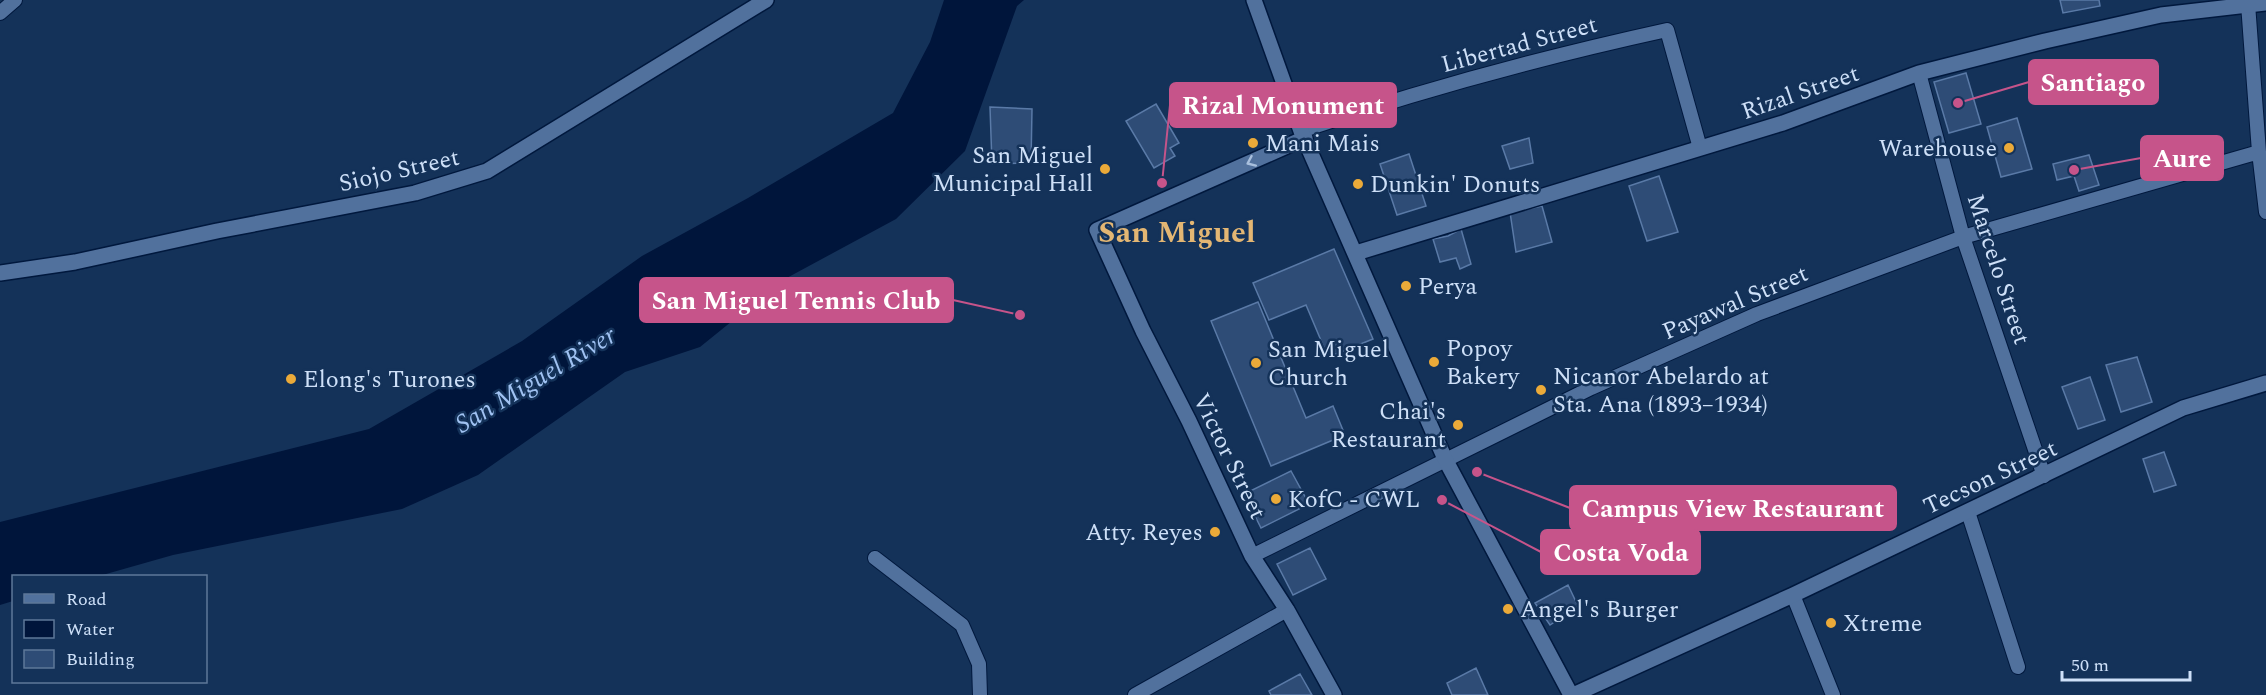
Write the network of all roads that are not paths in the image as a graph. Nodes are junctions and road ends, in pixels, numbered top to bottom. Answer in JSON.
{"nodes":[{"id":1,"x":15,"y":0,"type":"edge"},
{"id":2,"x":766,"y":0,"type":"edge"},
{"id":3,"x":1254,"y":0,"type":"edge"},
{"id":4,"x":2266,"y":3,"type":"edge"},
{"id":5,"x":2248,"y":4,"type":"junction"},
{"id":6,"x":0,"y":13,"type":"edge"},
{"id":7,"x":1919,"y":73,"type":"junction"},
{"id":8,"x":1303,"y":134,"type":"junction"},
{"id":9,"x":1700,"y":148,"type":"junction"},
{"id":10,"x":2259,"y":152,"type":"junction"},
{"id":11,"x":2266,"y":212,"type":"edge"},
{"id":12,"x":1097,"y":230,"type":"joint"},
{"id":13,"x":1963,"y":237,"type":"junction"},
{"id":14,"x":1356,"y":253,"type":"junction"},
{"id":15,"x":0,"y":273,"type":"edge"},
{"id":16,"x":2266,"y":383,"type":"edge"},
{"id":17,"x":1445,"y":459,"type":"junction"},
{"id":18,"x":2044,"y":477,"type":"junction"},
{"id":19,"x":1968,"y":512,"type":"junction"},
{"id":20,"x":1252,"y":556,"type":"junction"},
{"id":21,"x":875,"y":558,"type":"dead end"},
{"id":22,"x":1793,"y":595,"type":"junction"},
{"id":23,"x":1287,"y":610,"type":"junction"},
{"id":24,"x":2018,"y":667,"type":"dead end"},
{"id":25,"x":980,"y":695,"type":"edge"},
{"id":26,"x":1135,"y":695,"type":"edge"},
{"id":27,"x":1334,"y":695,"type":"edge"},
{"id":28,"x":1572,"y":695,"type":"edge"},
{"id":29,"x":1833,"y":695,"type":"edge"}],
"edges":[{"from":1,"to":6,"type":"street"},
{"from":2,"to":15,"type":"street","name":"Siojo Street"},
{"from":3,"to":8,"type":"street"},
{"from":4,"to":5,"type":"street","name":"Rizal Street"},
{"from":5,"to":7,"type":"street","name":"Rizal Street"},
{"from":5,"to":10,"type":"street"},
{"from":7,"to":9,"type":"street","name":"Rizal Street"},
{"from":7,"to":13,"type":"street","name":"Marcelo Street"},
{"from":8,"to":9,"type":"street","name":"Libertad Street"},
{"from":8,"to":12,"type":"street","name":"Libertad Street","one_way":true},
{"from":8,"to":14,"type":"street"},
{"from":9,"to":14,"type":"street","name":"Rizal Street"},
{"from":10,"to":11,"type":"street"},
{"from":10,"to":13,"type":"street","name":"Payawal Street"},
{"from":12,"to":20,"type":"street","name":"Victor Street"},
{"from":13,"to":17,"type":"street","name":"Payawal Street"},
{"from":13,"to":18,"type":"street","name":"Marcelo Street"},
{"from":14,"to":17,"type":"street"},
{"from":16,"to":18,"type":"street","name":"Tecson Street"},
{"from":17,"to":20,"type":"street","name":"Payawal Street"},
{"from":17,"to":28,"type":"street"},
{"from":18,"to":19,"type":"street","name":"Tecson Street"},
{"from":19,"to":22,"type":"street","name":"Tecson Street"},
{"from":19,"to":24,"type":"street"},
{"from":20,"to":23,"type":"street","name":"Victor Street"},
{"from":21,"to":25,"type":"street"},
{"from":22,"to":28,"type":"street","name":"Tecson Street"},
{"from":22,"to":29,"type":"street"},
{"from":23,"to":26,"type":"street"},
{"from":23,"to":27,"type":"street","name":"Victor Street"}]}
